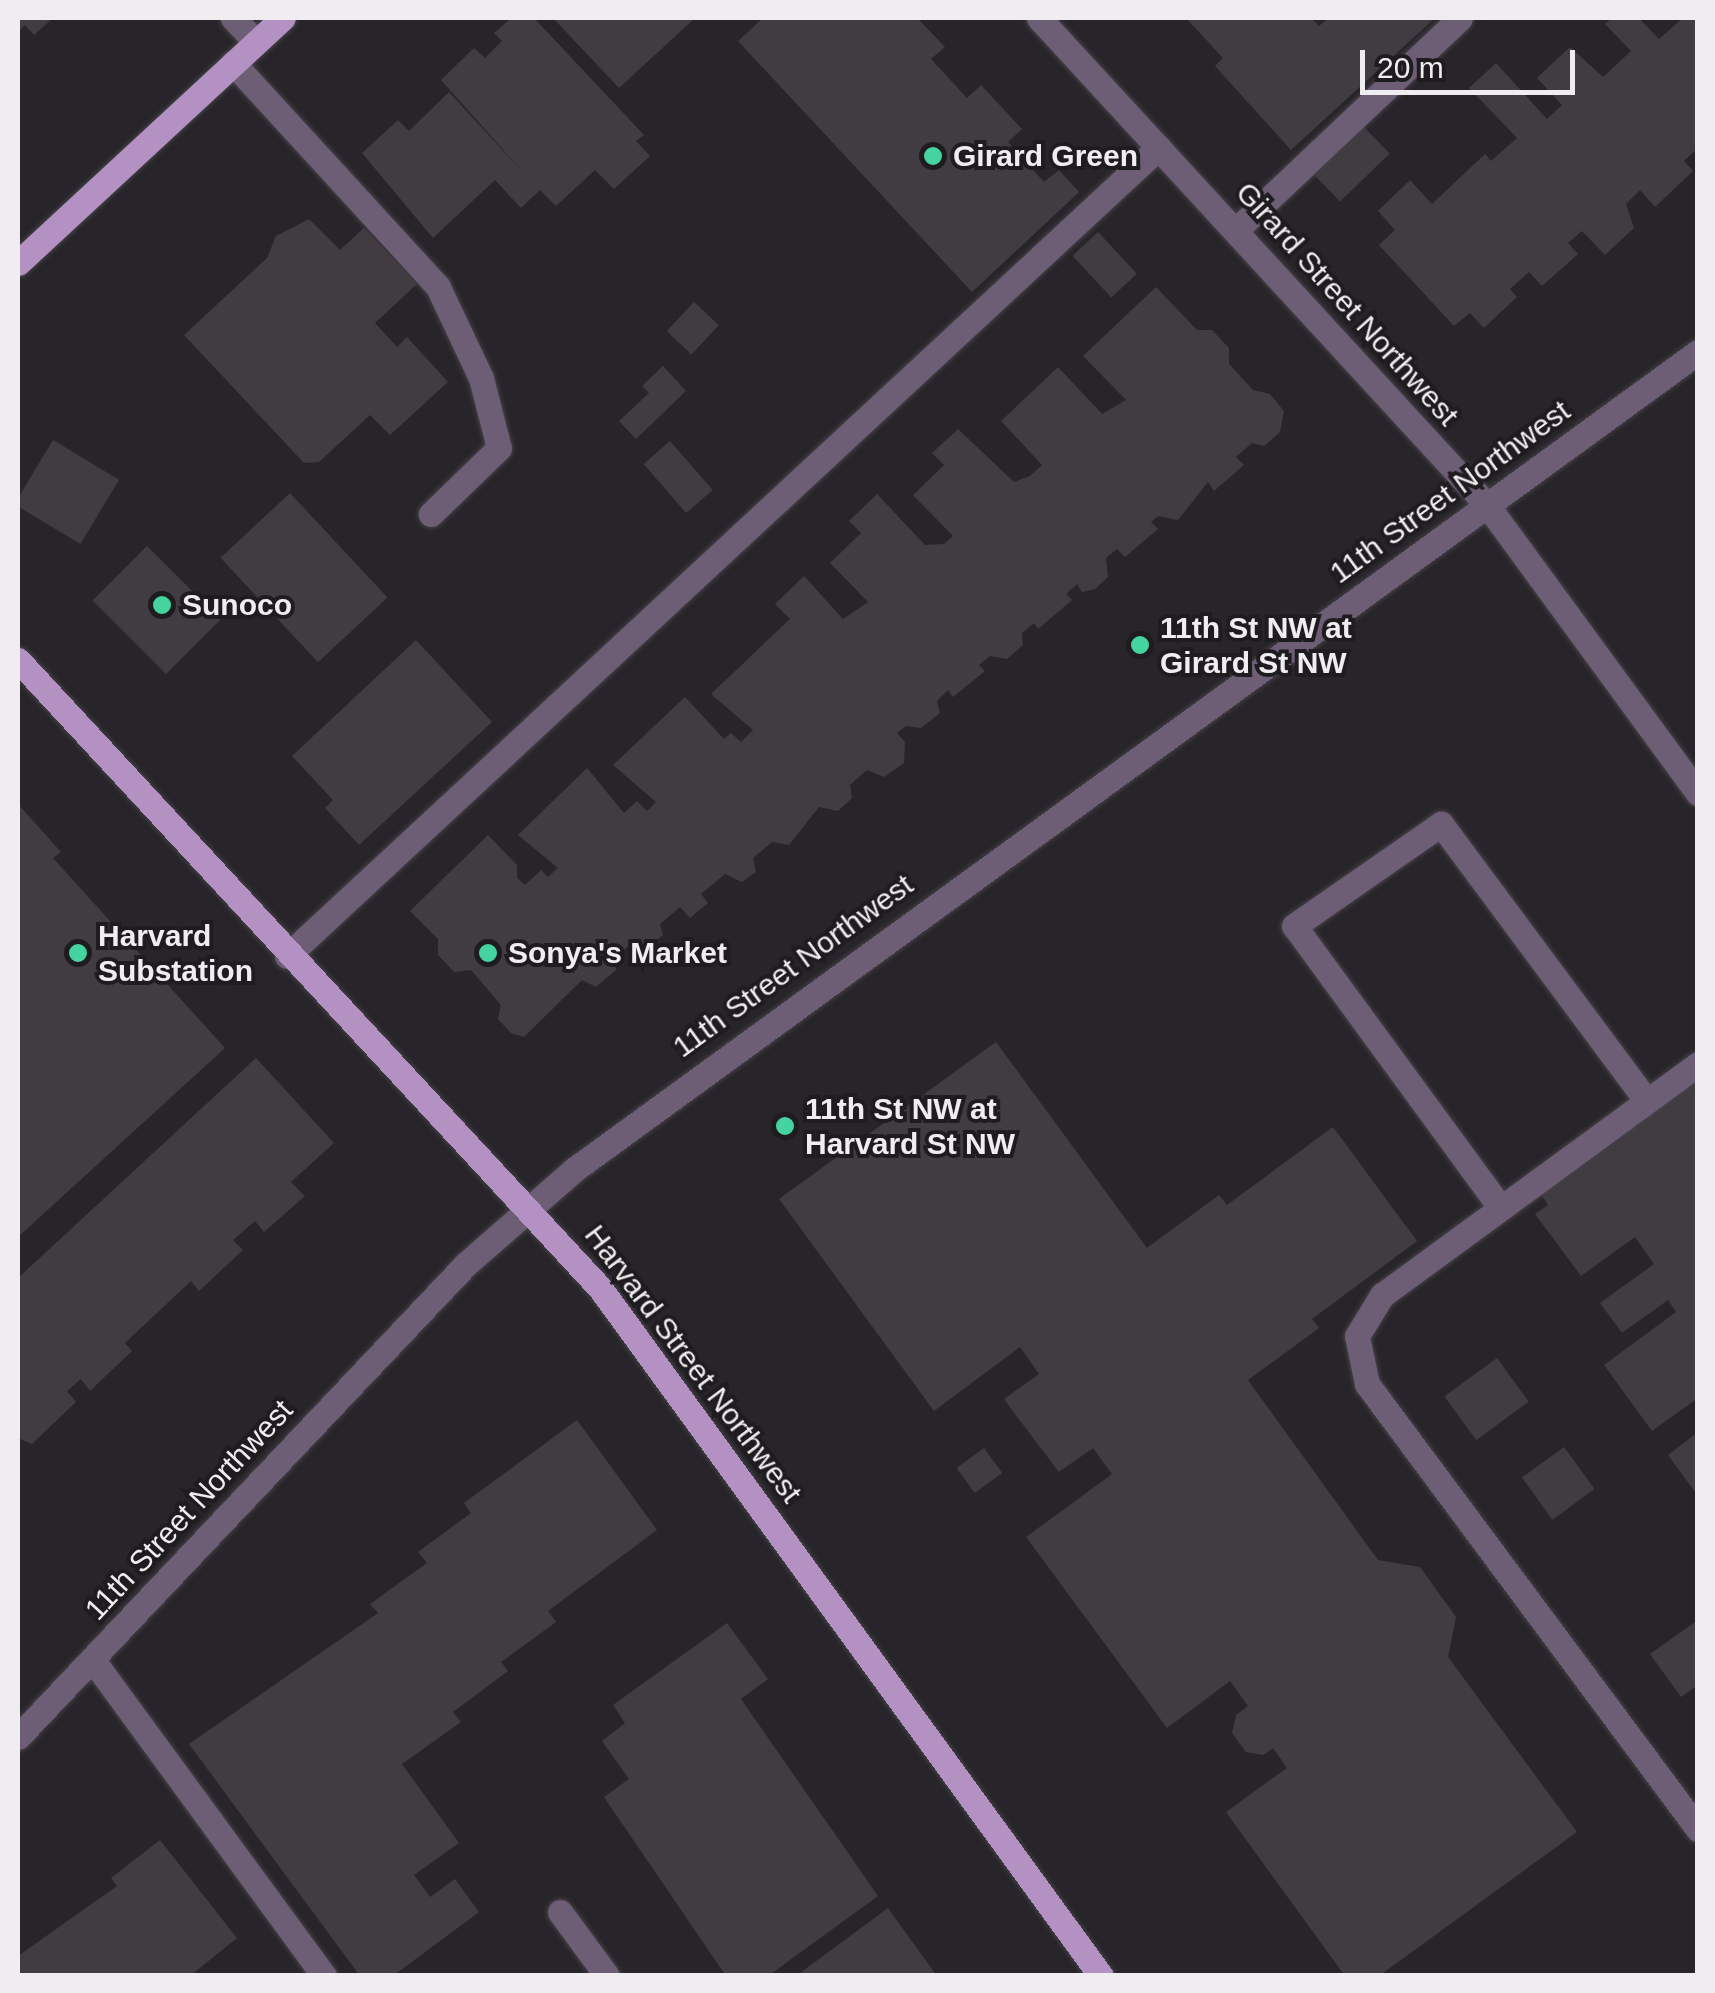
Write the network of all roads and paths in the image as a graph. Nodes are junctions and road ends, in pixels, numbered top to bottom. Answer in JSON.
{"nodes":[{"id":1,"x":232,"y":18,"type":"edge"},
{"id":2,"x":283,"y":18,"type":"edge"},
{"id":3,"x":1038,"y":18,"type":"edge"},
{"id":4,"x":1460,"y":18,"type":"edge"},
{"id":5,"x":256,"y":42,"type":"junction"},
{"id":6,"x":233,"y":63,"type":"junction"},
{"id":7,"x":1159,"y":147,"type":"junction"},
{"id":8,"x":1236,"y":230,"type":"junction"},
{"id":9,"x":18,"y":264,"type":"edge"},
{"id":10,"x":1698,"y":352,"type":"edge"},
{"id":11,"x":1487,"y":505,"type":"junction"},
{"id":12,"x":431,"y":514,"type":"dead end"},
{"id":13,"x":18,"y":660,"type":"edge"},
{"id":14,"x":1698,"y":793,"type":"edge"},
{"id":15,"x":287,"y":956,"type":"junction"},
{"id":16,"x":1698,"y":1064,"type":"edge"},
{"id":17,"x":1647,"y":1101,"type":"junction"},
{"id":18,"x":530,"y":1208,"type":"junction"},
{"id":19,"x":1500,"y":1208,"type":"junction"},
{"id":20,"x":92,"y":1660,"type":"junction"},
{"id":21,"x":18,"y":1737,"type":"edge"},
{"id":22,"x":1698,"y":1829,"type":"edge"},
{"id":23,"x":560,"y":1912,"type":"dead end"},
{"id":24,"x":324,"y":1976,"type":"edge"},
{"id":25,"x":607,"y":1976,"type":"edge"},
{"id":26,"x":1101,"y":1976,"type":"edge"}],
"edges":[{"from":1,"to":5,"type":"street"},
{"from":2,"to":5,"type":"main road"},
{"from":3,"to":7,"type":"street","name":"Girard Street Northwest"},
{"from":4,"to":8,"type":"street"},
{"from":5,"to":6,"type":"main road"},
{"from":6,"to":9,"type":"main road"},
{"from":6,"to":12,"type":"street"},
{"from":7,"to":8,"type":"street","name":"Girard Street Northwest"},
{"from":7,"to":15,"type":"street"},
{"from":8,"to":11,"type":"street","name":"Girard Street Northwest"},
{"from":10,"to":11,"type":"street","name":"11th Street Northwest"},
{"from":11,"to":14,"type":"street","name":"Girard Street Northwest"},
{"from":11,"to":18,"type":"street","name":"11th Street Northwest"},
{"from":13,"to":15,"type":"main road","name":"Harvard Street Northwest"},
{"from":15,"to":18,"type":"main road","name":"Harvard Street Northwest"},
{"from":16,"to":17,"type":"street"},
{"from":17,"to":19,"type":"street"},
{"from":17,"to":19,"type":"street"},
{"from":18,"to":20,"type":"street","name":"11th Street Northwest"},
{"from":18,"to":26,"type":"main road","name":"Harvard Street Northwest"},
{"from":19,"to":22,"type":"street"},
{"from":20,"to":21,"type":"street","name":"11th Street Northwest"},
{"from":20,"to":24,"type":"street"},
{"from":23,"to":25,"type":"street"}]}
